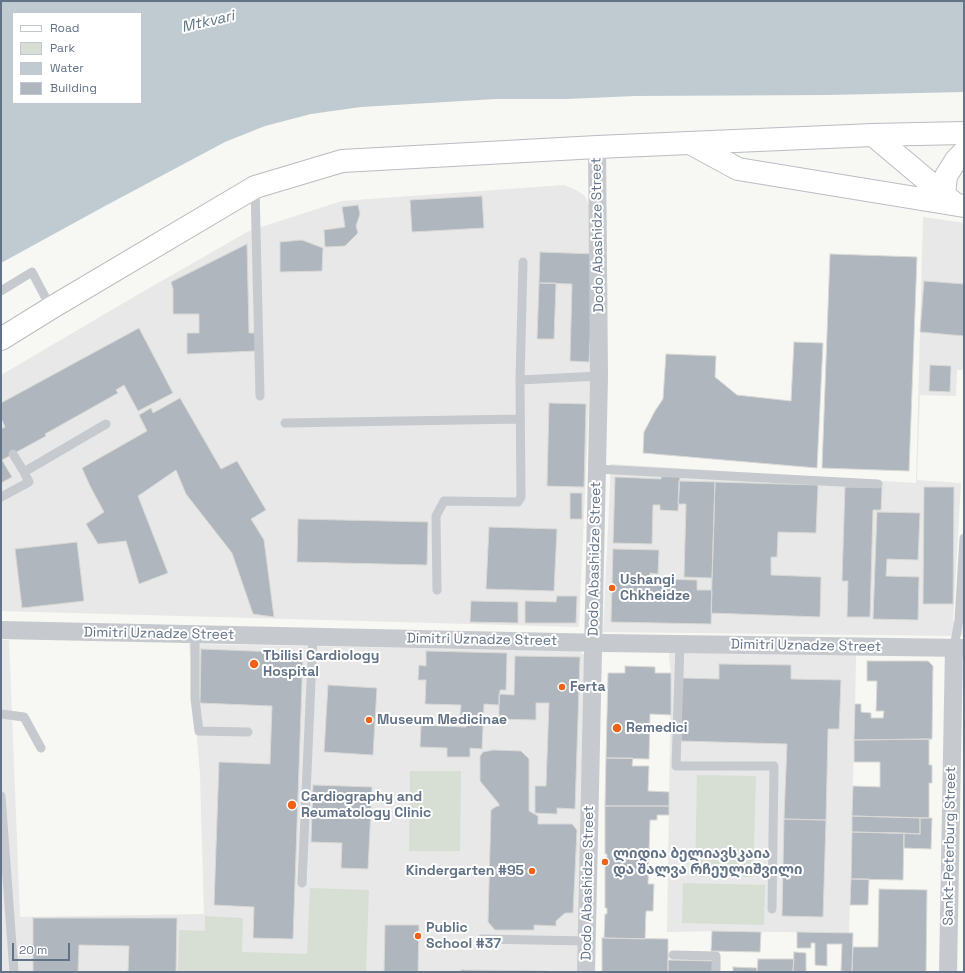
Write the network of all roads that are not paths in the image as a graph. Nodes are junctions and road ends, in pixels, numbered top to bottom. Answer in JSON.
{"nodes":[{"id":1,"x":964,"y":133,"type":"edge"},
{"id":2,"x":873,"y":135,"type":"junction"},
{"id":3,"x":690,"y":143,"type":"junction"},
{"id":4,"x":597,"y":147,"type":"junction"},
{"id":5,"x":964,"y":152,"type":"edge"},
{"id":6,"x":255,"y":187,"type":"junction"},
{"id":7,"x":955,"y":202,"type":"edge"},
{"id":8,"x":523,"y":262,"type":"dead end"},
{"id":9,"x":1,"y":291,"type":"edge"},
{"id":10,"x":51,"y":308,"type":"junction"},
{"id":11,"x":1,"y":339,"type":"edge"},
{"id":12,"x":599,"y":376,"type":"junction"},
{"id":13,"x":520,"y":380,"type":"junction"},
{"id":14,"x":260,"y":396,"type":"dead end"},
{"id":15,"x":520,"y":418,"type":"junction"},
{"id":16,"x":285,"y":423,"type":"dead end"},
{"id":17,"x":106,"y":424,"type":"dead end"},
{"id":18,"x":13,"y":454,"type":"dead end"},
{"id":19,"x":597,"y":469,"type":"junction"},
{"id":20,"x":24,"y":472,"type":"junction"},
{"id":21,"x":878,"y":484,"type":"dead end"},
{"id":22,"x":1,"y":497,"type":"edge"},
{"id":23,"x":964,"y":538,"type":"edge"},
{"id":24,"x":437,"y":590,"type":"dead end"},
{"id":25,"x":1,"y":630,"type":"edge"},
{"id":26,"x":194,"y":634,"type":"junction"},
{"id":27,"x":313,"y":637,"type":"junction"},
{"id":28,"x":593,"y":643,"type":"junction"},
{"id":29,"x":680,"y":644,"type":"junction"},
{"id":30,"x":959,"y":648,"type":"edge"},
{"id":31,"x":1,"y":714,"type":"edge"},
{"id":32,"x":248,"y":732,"type":"dead end"},
{"id":33,"x":41,"y":748,"type":"dead end"},
{"id":34,"x":1,"y":796,"type":"edge"},
{"id":35,"x":302,"y":883,"type":"dead end"},
{"id":36,"x":772,"y":909,"type":"dead end"},
{"id":37,"x":482,"y":939,"type":"dead end"},
{"id":38,"x":586,"y":941,"type":"junction"},
{"id":39,"x":673,"y":955,"type":"dead end"},
{"id":40,"x":14,"y":972,"type":"edge"},
{"id":41,"x":586,"y":972,"type":"edge"},
{"id":42,"x":716,"y":972,"type":"edge"},
{"id":43,"x":948,"y":972,"type":"edge"}],
"edges":[{"from":1,"to":2,"type":"main road"},
{"from":2,"to":3,"type":"main road"},
{"from":2,"to":7,"type":"main road"},
{"from":3,"to":4,"type":"main road"},
{"from":3,"to":7,"type":"main road"},
{"from":4,"to":6,"type":"main road"},
{"from":4,"to":12,"type":"street","name":"Dodo Abashidze Street"},
{"from":5,"to":7,"type":"main road"},
{"from":6,"to":10,"type":"main road"},
{"from":6,"to":14,"type":"lane"},
{"from":8,"to":13,"type":"lane"},
{"from":9,"to":10,"type":"lane"},
{"from":10,"to":11,"type":"main road"},
{"from":12,"to":13,"type":"lane"},
{"from":12,"to":19,"type":"street","name":"Dodo Abashidze Street"},
{"from":13,"to":15,"type":"lane"},
{"from":15,"to":16,"type":"lane"},
{"from":15,"to":24,"type":"lane"},
{"from":17,"to":20,"type":"lane"},
{"from":18,"to":20,"type":"lane"},
{"from":19,"to":21,"type":"lane"},
{"from":19,"to":28,"type":"street","name":"Dodo Abashidze Street"},
{"from":20,"to":22,"type":"lane"},
{"from":23,"to":30,"type":"lane"},
{"from":25,"to":26,"type":"street","name":"Dimitri Uznadze Street"},
{"from":26,"to":27,"type":"street","name":"Dimitri Uznadze Street"},
{"from":26,"to":32,"type":"lane"},
{"from":27,"to":28,"type":"street","name":"Dimitri Uznadze Street"},
{"from":27,"to":35,"type":"lane"},
{"from":28,"to":29,"type":"street","name":"Dimitri Uznadze Street"},
{"from":28,"to":38,"type":"street","name":"Dodo Abashidze Street"},
{"from":29,"to":30,"type":"street","name":"Dimitri Uznadze Street"},
{"from":29,"to":36,"type":"lane"},
{"from":30,"to":43,"type":"street","name":"Sankt-Peterburg Street"},
{"from":31,"to":33,"type":"lane"},
{"from":34,"to":40,"type":"lane"},
{"from":37,"to":38,"type":"lane"},
{"from":38,"to":41,"type":"street","name":"Dodo Abashidze Street"},
{"from":39,"to":42,"type":"lane"}]}
